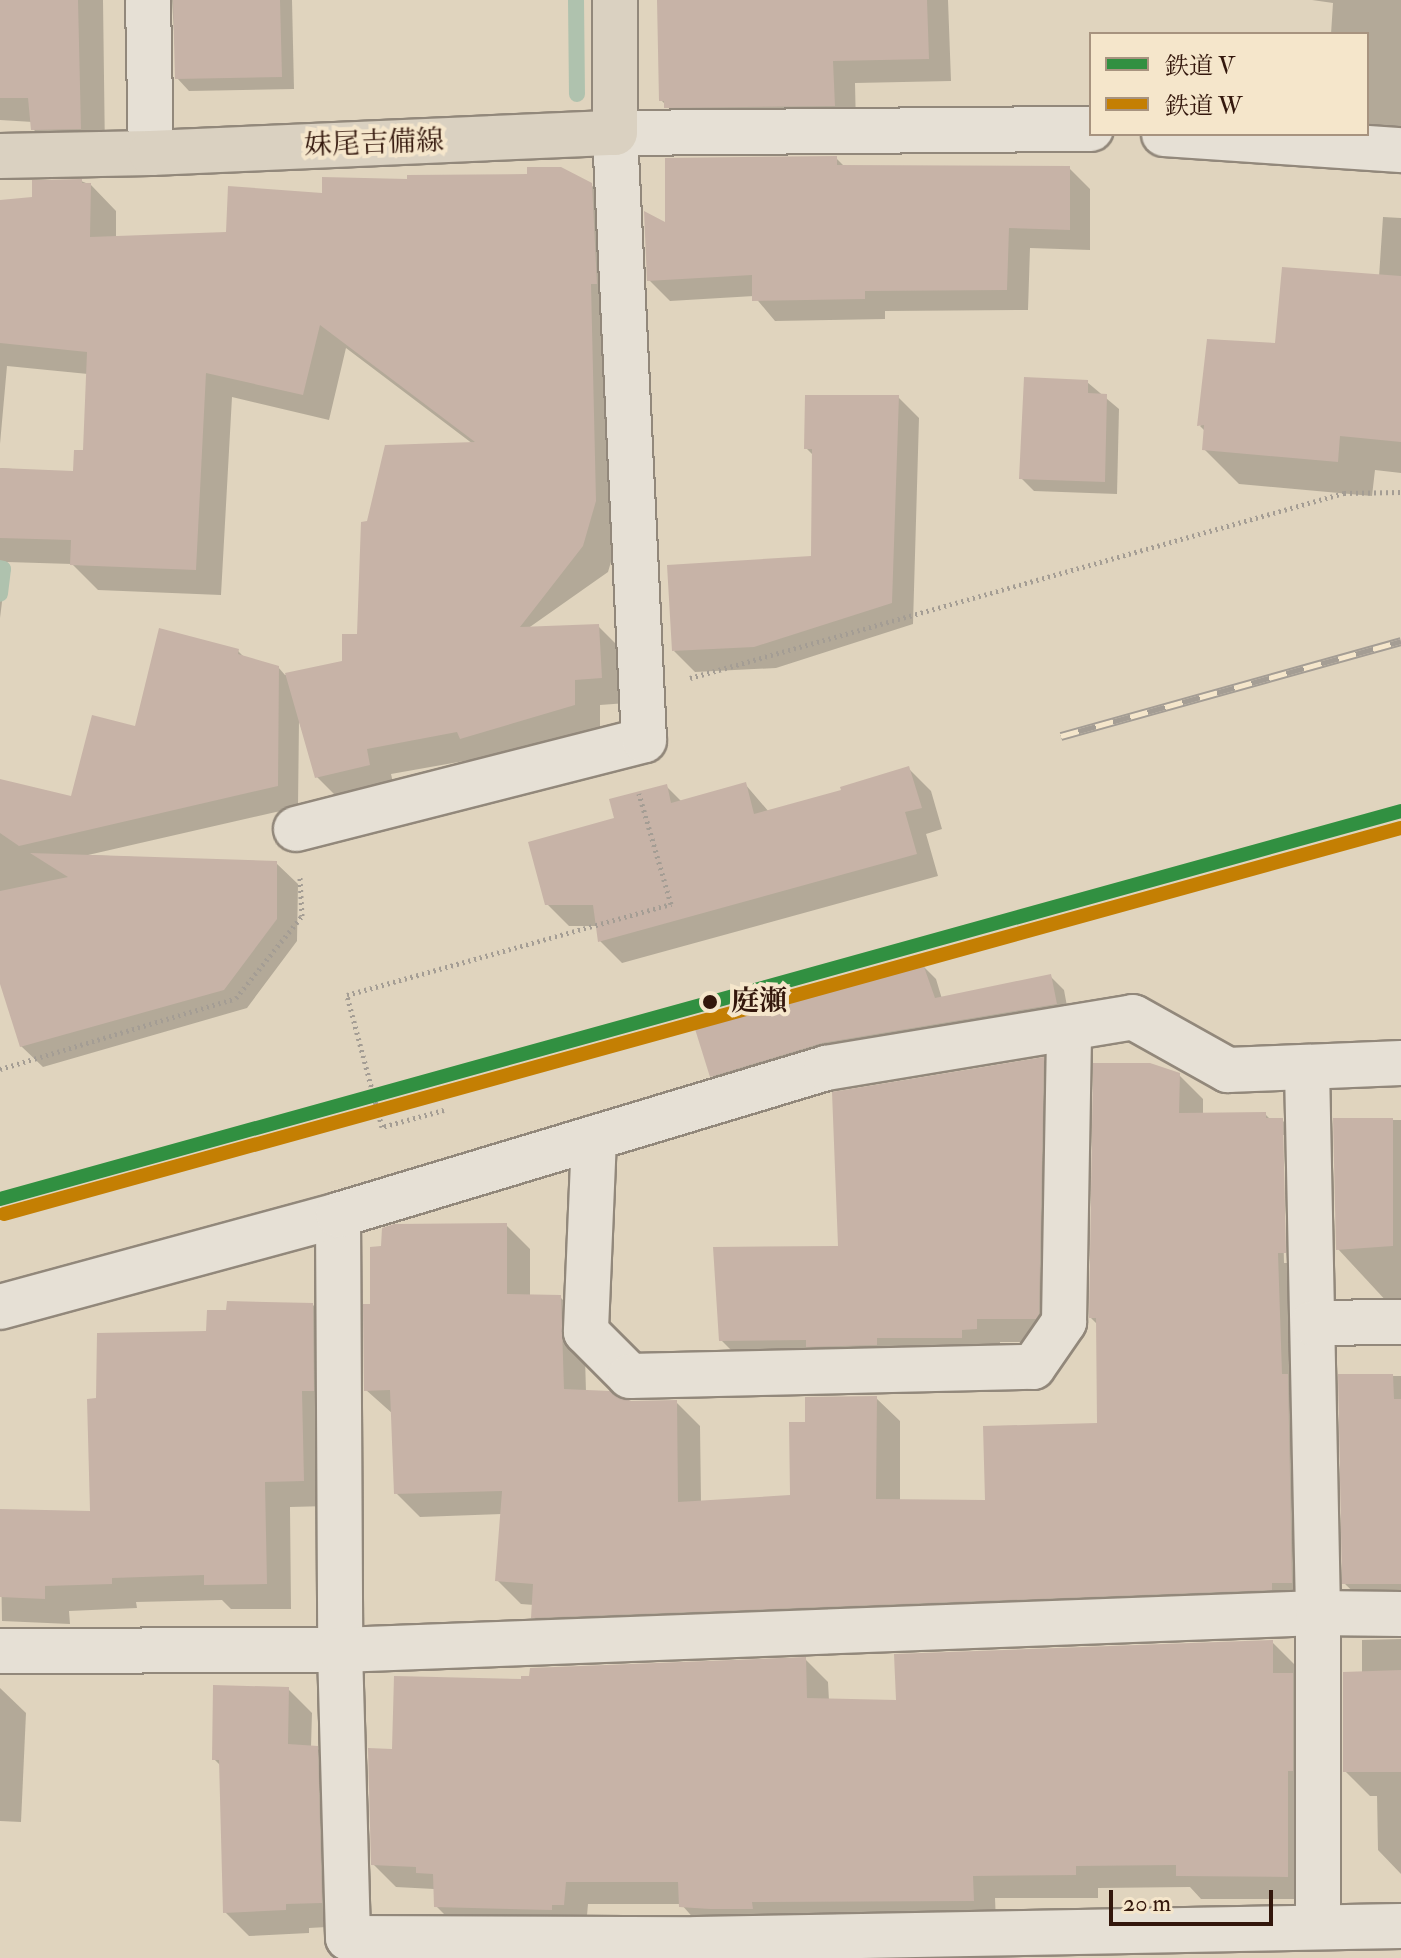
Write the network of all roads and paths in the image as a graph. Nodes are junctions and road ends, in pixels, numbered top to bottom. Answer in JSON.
{"nodes":[{"id":1,"x":148,"y":0,"type":"edge"},
{"id":2,"x":615,"y":0,"type":"edge"},
{"id":3,"x":1089,"y":129,"type":"edge"},
{"id":4,"x":615,"y":133,"type":"junction"},
{"id":5,"x":1194,"y":136,"type":"edge"},
{"id":6,"x":1401,"y":150,"type":"edge"},
{"id":7,"x":151,"y":153,"type":"junction"},
{"id":8,"x":0,"y":156,"type":"edge"},
{"id":9,"x":1401,"y":492,"type":"edge"},
{"id":10,"x":639,"y":694,"type":"junction"},
{"id":11,"x":625,"y":746,"type":"junction"},
{"id":12,"x":296,"y":829,"type":"joint"},
{"id":13,"x":1069,"y":1028,"type":"junction"},
{"id":14,"x":1401,"y":1063,"type":"edge"},
{"id":15,"x":1307,"y":1068,"type":"junction"},
{"id":16,"x":0,"y":1069,"type":"edge"},
{"id":17,"x":444,"y":1110,"type":"dead end"},
{"id":18,"x":594,"y":1138,"type":"junction"},
{"id":19,"x":338,"y":1215,"type":"junction"},
{"id":20,"x":0,"y":1307,"type":"edge"},
{"id":21,"x":1401,"y":1322,"type":"edge"},
{"id":22,"x":1313,"y":1323,"type":"junction"},
{"id":23,"x":1318,"y":1613,"type":"junction"},
{"id":24,"x":1401,"y":1614,"type":"edge"},
{"id":25,"x":340,"y":1650,"type":"junction"},
{"id":26,"x":0,"y":1651,"type":"edge"},
{"id":27,"x":1401,"y":1926,"type":"edge"},
{"id":28,"x":1318,"y":1927,"type":"junction"},
{"id":29,"x":695,"y":1949,"type":"edge"}],
"edges":[{"from":1,"to":7,"type":"street"},
{"from":2,"to":4,"type":"main road"},
{"from":3,"to":4,"type":"street"},
{"from":4,"to":7,"type":"main road","name":"妹尾吉備線"},
{"from":4,"to":10,"type":"street"},
{"from":5,"to":6,"type":"street"},
{"from":7,"to":8,"type":"main road","name":"妹尾吉備線"},
{"from":9,"to":10,"type":"path"},
{"from":10,"to":11,"type":"street"},
{"from":11,"to":12,"type":"street"},
{"from":11,"to":17,"type":"path"},
{"from":12,"to":16,"type":"path"},
{"from":13,"to":15,"type":"street"},
{"from":13,"to":18,"type":"street"},
{"from":13,"to":18,"type":"street"},
{"from":14,"to":15,"type":"street"},
{"from":15,"to":22,"type":"street"},
{"from":18,"to":19,"type":"street"},
{"from":19,"to":20,"type":"street"},
{"from":19,"to":25,"type":"street"},
{"from":21,"to":22,"type":"street"},
{"from":22,"to":23,"type":"street"},
{"from":23,"to":24,"type":"street"},
{"from":23,"to":25,"type":"street"},
{"from":23,"to":28,"type":"street"},
{"from":25,"to":26,"type":"street"},
{"from":25,"to":29,"type":"street"},
{"from":27,"to":28,"type":"street"},
{"from":28,"to":29,"type":"street"}]}
